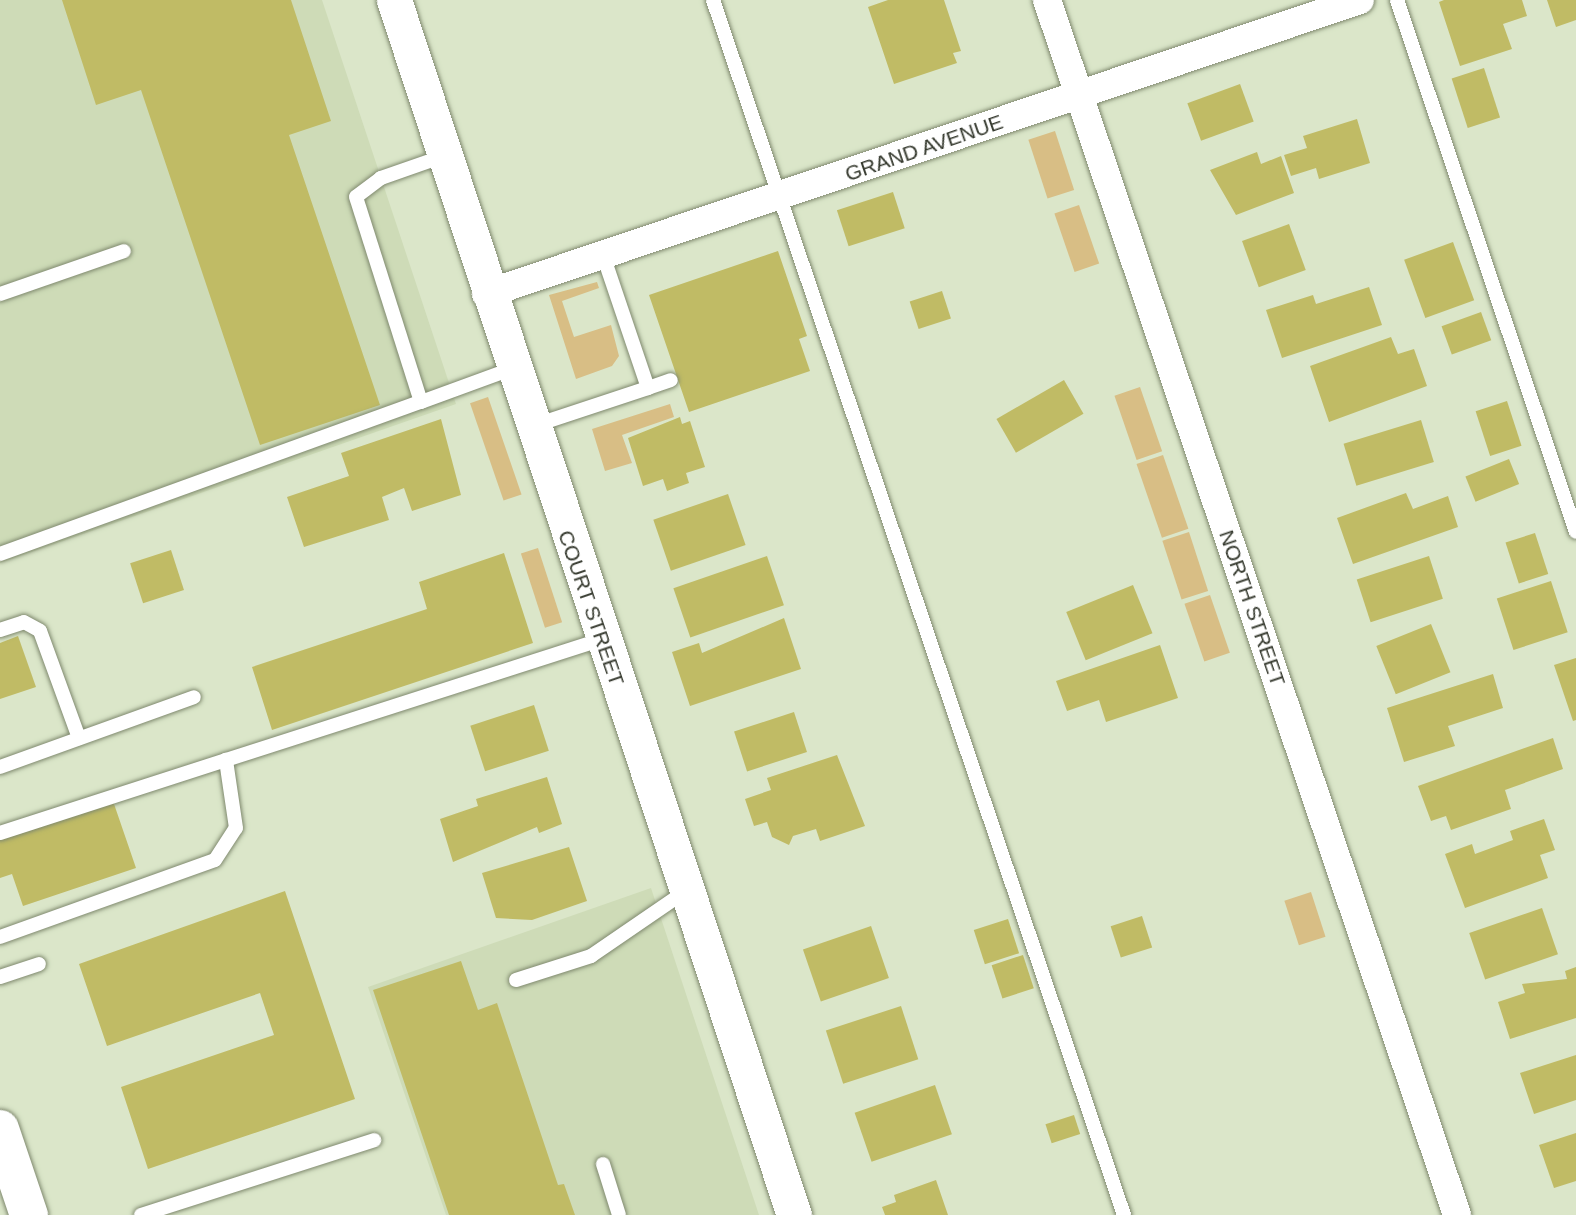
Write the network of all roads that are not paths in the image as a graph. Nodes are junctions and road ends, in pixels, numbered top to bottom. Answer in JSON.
{"nodes":[{"id":1,"x":394,"y":0,"type":"edge"},
{"id":2,"x":713,"y":0,"type":"edge"},
{"id":3,"x":1047,"y":0,"type":"edge"},
{"id":4,"x":1360,"y":0,"type":"edge"},
{"id":5,"x":1397,"y":0,"type":"edge"},
{"id":6,"x":1079,"y":96,"type":"junction"},
{"id":7,"x":440,"y":157,"type":"junction"},
{"id":8,"x":779,"y":197,"type":"junction"},
{"id":9,"x":124,"y":251,"type":"dead end"},
{"id":10,"x":604,"y":255,"type":"junction"},
{"id":11,"x":0,"y":294,"type":"edge"},
{"id":12,"x":486,"y":294,"type":"junction"},
{"id":13,"x":511,"y":369,"type":"junction"},
{"id":14,"x":671,"y":380,"type":"dead end"},
{"id":15,"x":648,"y":388,"type":"junction"},
{"id":16,"x":421,"y":402,"type":"junction"},
{"id":17,"x":531,"y":427,"type":"junction"},
{"id":18,"x":1576,"y":532,"type":"edge"},
{"id":19,"x":0,"y":554,"type":"edge"},
{"id":20,"x":0,"y":630,"type":"edge"},
{"id":21,"x":602,"y":639,"type":"junction"},
{"id":22,"x":194,"y":697,"type":"dead end"},
{"id":23,"x":79,"y":738,"type":"junction"},
{"id":24,"x":226,"y":760,"type":"junction"},
{"id":25,"x":0,"y":767,"type":"edge"},
{"id":26,"x":0,"y":834,"type":"edge"},
{"id":27,"x":686,"y":891,"type":"junction"},
{"id":28,"x":0,"y":937,"type":"edge"},
{"id":29,"x":39,"y":964,"type":"dead end"},
{"id":30,"x":0,"y":977,"type":"edge"},
{"id":31,"x":516,"y":981,"type":"dead end"},
{"id":32,"x":0,"y":1129,"type":"edge"},
{"id":33,"x":374,"y":1140,"type":"dead end"},
{"id":34,"x":603,"y":1164,"type":"dead end"},
{"id":35,"x":29,"y":1215,"type":"edge"},
{"id":36,"x":141,"y":1215,"type":"edge"},
{"id":37,"x":619,"y":1215,"type":"edge"},
{"id":38,"x":794,"y":1215,"type":"edge"},
{"id":39,"x":1124,"y":1215,"type":"edge"},
{"id":40,"x":1457,"y":1215,"type":"edge"}],
"edges":[{"from":1,"to":7,"type":"street","name":"COURT STREET"},
{"from":2,"to":8,"type":"lane"},
{"from":3,"to":6,"type":"street","name":"NORTH STREET"},
{"from":4,"to":6,"type":"street","name":"GRAND AVENUE"},
{"from":5,"to":18,"type":"lane"},
{"from":6,"to":8,"type":"street","name":"GRAND AVENUE"},
{"from":6,"to":40,"type":"street","name":"NORTH STREET"},
{"from":7,"to":12,"type":"street","name":"COURT STREET"},
{"from":7,"to":16,"type":"lane"},
{"from":8,"to":10,"type":"street","name":"GRAND AVENUE"},
{"from":8,"to":39,"type":"lane"},
{"from":9,"to":11,"type":"lane"},
{"from":10,"to":12,"type":"street","name":"GRAND AVENUE"},
{"from":10,"to":15,"type":"lane"},
{"from":12,"to":13,"type":"street","name":"COURT STREET"},
{"from":13,"to":16,"type":"lane"},
{"from":13,"to":17,"type":"street","name":"COURT STREET"},
{"from":14,"to":15,"type":"lane"},
{"from":15,"to":17,"type":"lane"},
{"from":16,"to":19,"type":"lane"},
{"from":17,"to":21,"type":"street","name":"COURT STREET"},
{"from":20,"to":23,"type":"lane"},
{"from":21,"to":24,"type":"lane"},
{"from":21,"to":27,"type":"street","name":"COURT STREET"},
{"from":22,"to":23,"type":"lane"},
{"from":23,"to":25,"type":"lane"},
{"from":24,"to":26,"type":"lane"},
{"from":24,"to":28,"type":"lane"},
{"from":27,"to":31,"type":"lane"},
{"from":27,"to":38,"type":"street","name":"COURT STREET"},
{"from":29,"to":30,"type":"lane"},
{"from":32,"to":35,"type":"main road"},
{"from":33,"to":36,"type":"lane"},
{"from":34,"to":37,"type":"lane"}]}
